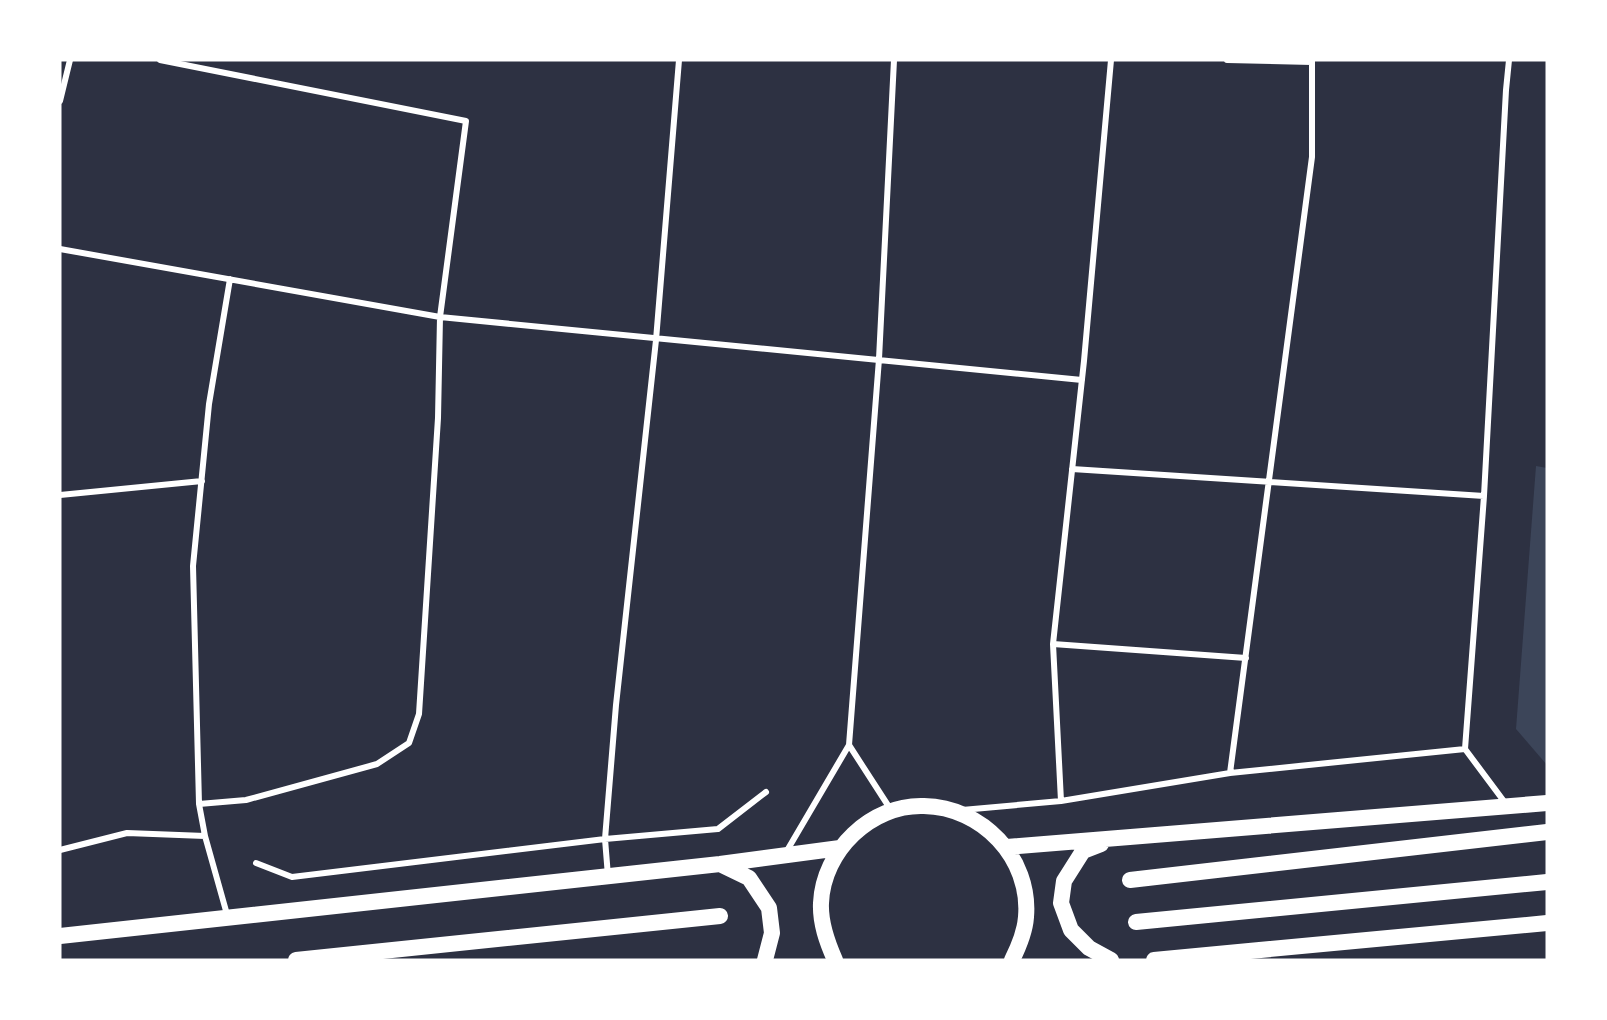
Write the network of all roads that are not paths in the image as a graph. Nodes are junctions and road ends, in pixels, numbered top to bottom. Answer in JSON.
{"nodes":[{"id":1,"x":70,"y":60,"type":"edge"},
{"id":2,"x":160,"y":60,"type":"edge"},
{"id":3,"x":679,"y":60,"type":"edge"},
{"id":4,"x":894,"y":60,"type":"edge"},
{"id":5,"x":1111,"y":60,"type":"edge"},
{"id":6,"x":1227,"y":60,"type":"edge"},
{"id":7,"x":1509,"y":60,"type":"edge"},
{"id":8,"x":1312,"y":61,"type":"edge"},
{"id":9,"x":60,"y":101,"type":"edge"},
{"id":10,"x":60,"y":249,"type":"edge"},
{"id":11,"x":230,"y":279,"type":"junction"},
{"id":12,"x":440,"y":317,"type":"junction"},
{"id":13,"x":656,"y":340,"type":"junction"},
{"id":14,"x":879,"y":359,"type":"junction"},
{"id":15,"x":1082,"y":380,"type":"junction"},
{"id":16,"x":1072,"y":469,"type":"junction"},
{"id":17,"x":202,"y":481,"type":"junction"},
{"id":18,"x":1270,"y":482,"type":"junction"},
{"id":19,"x":60,"y":495,"type":"edge"},
{"id":20,"x":1484,"y":496,"type":"junction"},
{"id":21,"x":1053,"y":644,"type":"junction"},
{"id":22,"x":1246,"y":658,"type":"junction"},
{"id":23,"x":849,"y":745,"type":"junction"},
{"id":24,"x":1465,"y":749,"type":"junction"},
{"id":25,"x":1230,"y":773,"type":"junction"},
{"id":26,"x":766,"y":792,"type":"dead end"},
{"id":27,"x":1060,"y":801,"type":"junction"},
{"id":28,"x":1547,"y":803,"type":"edge"},
{"id":29,"x":199,"y":804,"type":"junction"},
{"id":30,"x":1508,"y":807,"type":"junction"},
{"id":31,"x":955,"y":810,"type":"junction"},
{"id":32,"x":891,"y":811,"type":"junction"},
{"id":33,"x":1547,"y":832,"type":"edge"},
{"id":34,"x":205,"y":836,"type":"junction"},
{"id":35,"x":605,"y":839,"type":"junction"},
{"id":36,"x":1116,"y":839,"type":"junction"},
{"id":37,"x":1006,"y":847,"type":"junction"},
{"id":38,"x":840,"y":848,"type":"junction"},
{"id":39,"x":60,"y":850,"type":"edge"},
{"id":40,"x":784,"y":855,"type":"junction"},
{"id":41,"x":256,"y":863,"type":"dead end"},
{"id":42,"x":720,"y":864,"type":"junction"},
{"id":43,"x":608,"y":876,"type":"junction"},
{"id":44,"x":1130,"y":880,"type":"dead end"},
{"id":45,"x":1547,"y":882,"type":"edge"},
{"id":46,"x":720,"y":916,"type":"dead end"},
{"id":47,"x":228,"y":918,"type":"junction"},
{"id":48,"x":1136,"y":922,"type":"dead end"},
{"id":49,"x":1547,"y":923,"type":"edge"},
{"id":50,"x":60,"y":936,"type":"edge"},
{"id":51,"x":296,"y":960,"type":"edge"},
{"id":52,"x":765,"y":960,"type":"edge"},
{"id":53,"x":835,"y":960,"type":"edge"},
{"id":54,"x":1012,"y":960,"type":"edge"},
{"id":55,"x":1111,"y":960,"type":"edge"},
{"id":56,"x":1154,"y":960,"type":"edge"}],
"edges":[{"from":1,"to":9,"type":"street"},
{"from":2,"to":12,"type":"street"},
{"from":3,"to":13,"type":"street"},
{"from":4,"to":14,"type":"street"},
{"from":5,"to":15,"type":"street"},
{"from":6,"to":8,"type":"street"},
{"from":7,"to":20,"type":"street"},
{"from":8,"to":18,"type":"street"},
{"from":10,"to":11,"type":"street"},
{"from":11,"to":12,"type":"street"},
{"from":11,"to":17,"type":"street"},
{"from":12,"to":13,"type":"street"},
{"from":12,"to":29,"type":"street"},
{"from":13,"to":14,"type":"street"},
{"from":13,"to":35,"type":"street"},
{"from":14,"to":15,"type":"street"},
{"from":14,"to":23,"type":"street"},
{"from":15,"to":16,"type":"street"},
{"from":16,"to":18,"type":"street"},
{"from":16,"to":21,"type":"street"},
{"from":17,"to":19,"type":"street"},
{"from":17,"to":29,"type":"street"},
{"from":18,"to":20,"type":"street"},
{"from":18,"to":22,"type":"street"},
{"from":20,"to":24,"type":"street"},
{"from":21,"to":22,"type":"street"},
{"from":21,"to":27,"type":"street"},
{"from":22,"to":25,"type":"street"},
{"from":23,"to":32,"type":"street"},
{"from":23,"to":40,"type":"street"},
{"from":24,"to":25,"type":"street"},
{"from":24,"to":30,"type":"street"},
{"from":25,"to":27,"type":"street"},
{"from":26,"to":35,"type":"street"},
{"from":27,"to":31,"type":"street"},
{"from":28,"to":30,"type":"highway"},
{"from":29,"to":34,"type":"street"},
{"from":30,"to":36,"type":"highway"},
{"from":31,"to":32,"type":"highway"},
{"from":31,"to":37,"type":"highway"},
{"from":32,"to":38,"type":"highway"},
{"from":33,"to":44,"type":"highway"},
{"from":34,"to":39,"type":"street"},
{"from":34,"to":47,"type":"street"},
{"from":35,"to":41,"type":"street"},
{"from":35,"to":43,"type":"street"},
{"from":36,"to":37,"type":"highway"},
{"from":36,"to":55,"type":"highway"},
{"from":37,"to":54,"type":"highway"},
{"from":38,"to":40,"type":"highway"},
{"from":38,"to":53,"type":"highway"},
{"from":40,"to":42,"type":"highway"},
{"from":42,"to":43,"type":"highway"},
{"from":42,"to":52,"type":"highway"},
{"from":43,"to":47,"type":"highway"},
{"from":45,"to":48,"type":"highway"},
{"from":46,"to":51,"type":"highway"},
{"from":47,"to":50,"type":"highway"},
{"from":49,"to":56,"type":"highway"}]}
